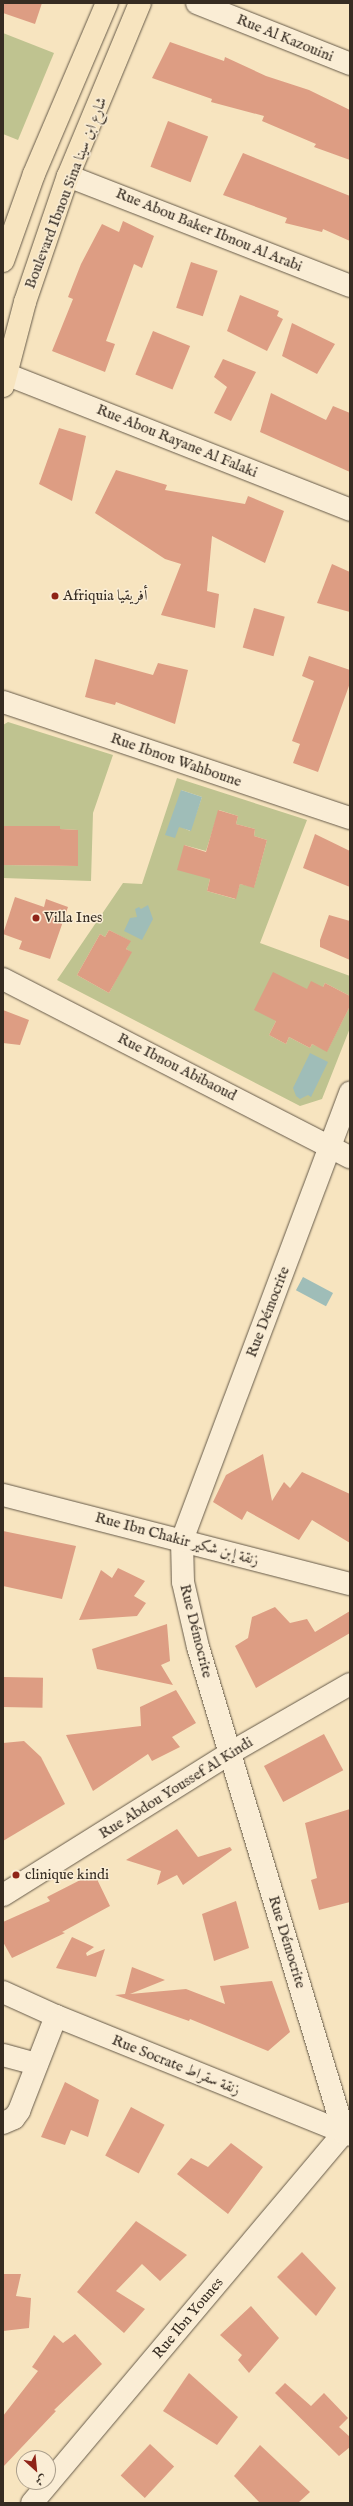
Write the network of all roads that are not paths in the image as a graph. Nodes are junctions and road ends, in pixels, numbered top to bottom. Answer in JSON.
{"nodes":[{"id":1,"x":106,"y":3,"type":"edge"},
{"id":2,"x":140,"y":3,"type":"edge"},
{"id":3,"x":197,"y":3,"type":"edge"},
{"id":4,"x":350,"y":64,"type":"edge"},
{"id":5,"x":68,"y":176,"type":"junction"},
{"id":6,"x":9,"y":223,"type":"edge"},
{"id":7,"x":3,"y":261,"type":"edge"},
{"id":8,"x":350,"y":286,"type":"edge"},
{"id":9,"x":4,"y":378,"type":"edge"},
{"id":10,"x":350,"y":510,"type":"edge"},
{"id":11,"x":3,"y":702,"type":"edge"},
{"id":12,"x":350,"y":818,"type":"edge"},
{"id":13,"x":3,"y":979,"type":"edge"},
{"id":14,"x":350,"y":1092,"type":"edge"},
{"id":15,"x":330,"y":1147,"type":"junction"},
{"id":16,"x":350,"y":1157,"type":"edge"},
{"id":17,"x":3,"y":1495,"type":"edge"},
{"id":18,"x":182,"y":1540,"type":"junction"},
{"id":19,"x":350,"y":1584,"type":"edge"},
{"id":20,"x":350,"y":1684,"type":"edge"},
{"id":21,"x":230,"y":1753,"type":"junction"},
{"id":22,"x":3,"y":1895,"type":"edge"},
{"id":23,"x":3,"y":1992,"type":"edge"},
{"id":24,"x":56,"y":2016,"type":"junction"},
{"id":25,"x":3,"y":2055,"type":"edge"},
{"id":26,"x":37,"y":2064,"type":"junction"},
{"id":27,"x":3,"y":2123,"type":"edge"},
{"id":28,"x":347,"y":2134,"type":"edge"},
{"id":29,"x":32,"y":2503,"type":"edge"}],
"edges":[{"from":1,"to":6,"type":"main road"},
{"from":2,"to":5,"type":"main road","name":"Boulevard Ibnou Sina شارع ابن سينا"},
{"from":3,"to":4,"type":"street","name":"Rue Al Kazouini"},
{"from":5,"to":8,"type":"street","name":"Rue Abou Baker Ibnou Al Arabi"},
{"from":5,"to":9,"type":"main road","name":"Boulevard Ibnou Sina شارع ابن سينا"},
{"from":6,"to":7,"type":"main road"},
{"from":9,"to":10,"type":"street","name":"Rue Abou Rayane Al Falaki"},
{"from":11,"to":12,"type":"street","name":"Rue Ibnou Wahboune"},
{"from":13,"to":15,"type":"street","name":"Rue Ibnou Abibaoud"},
{"from":14,"to":15,"type":"street","name":"Rue Démocrite"},
{"from":15,"to":16,"type":"street","name":"Rue Ibnou Abibaoud"},
{"from":15,"to":18,"type":"street","name":"Rue Démocrite"},
{"from":17,"to":18,"type":"street","name":"Rue Ibn Chakir زنقة إبن شكير"},
{"from":18,"to":19,"type":"street","name":"Rue Ibn Chakir زنقة إبن شكير"},
{"from":18,"to":21,"type":"street","name":"Rue Démocrite"},
{"from":20,"to":21,"type":"street","name":"Rue Abdou Youssef Al Kindi"},
{"from":21,"to":22,"type":"street","name":"Rue Abdou Youssef Al Kindi"},
{"from":21,"to":28,"type":"street","name":"Rue Démocrite"},
{"from":23,"to":24,"type":"street","name":"Rue Socrate زنقة سقراط"},
{"from":24,"to":26,"type":"street"},
{"from":24,"to":28,"type":"street","name":"Rue Socrate زنقة سقراط"},
{"from":25,"to":26,"type":"street"},
{"from":26,"to":27,"type":"street"},
{"from":28,"to":29,"type":"street","name":"Rue Ibn Younes"}]}
